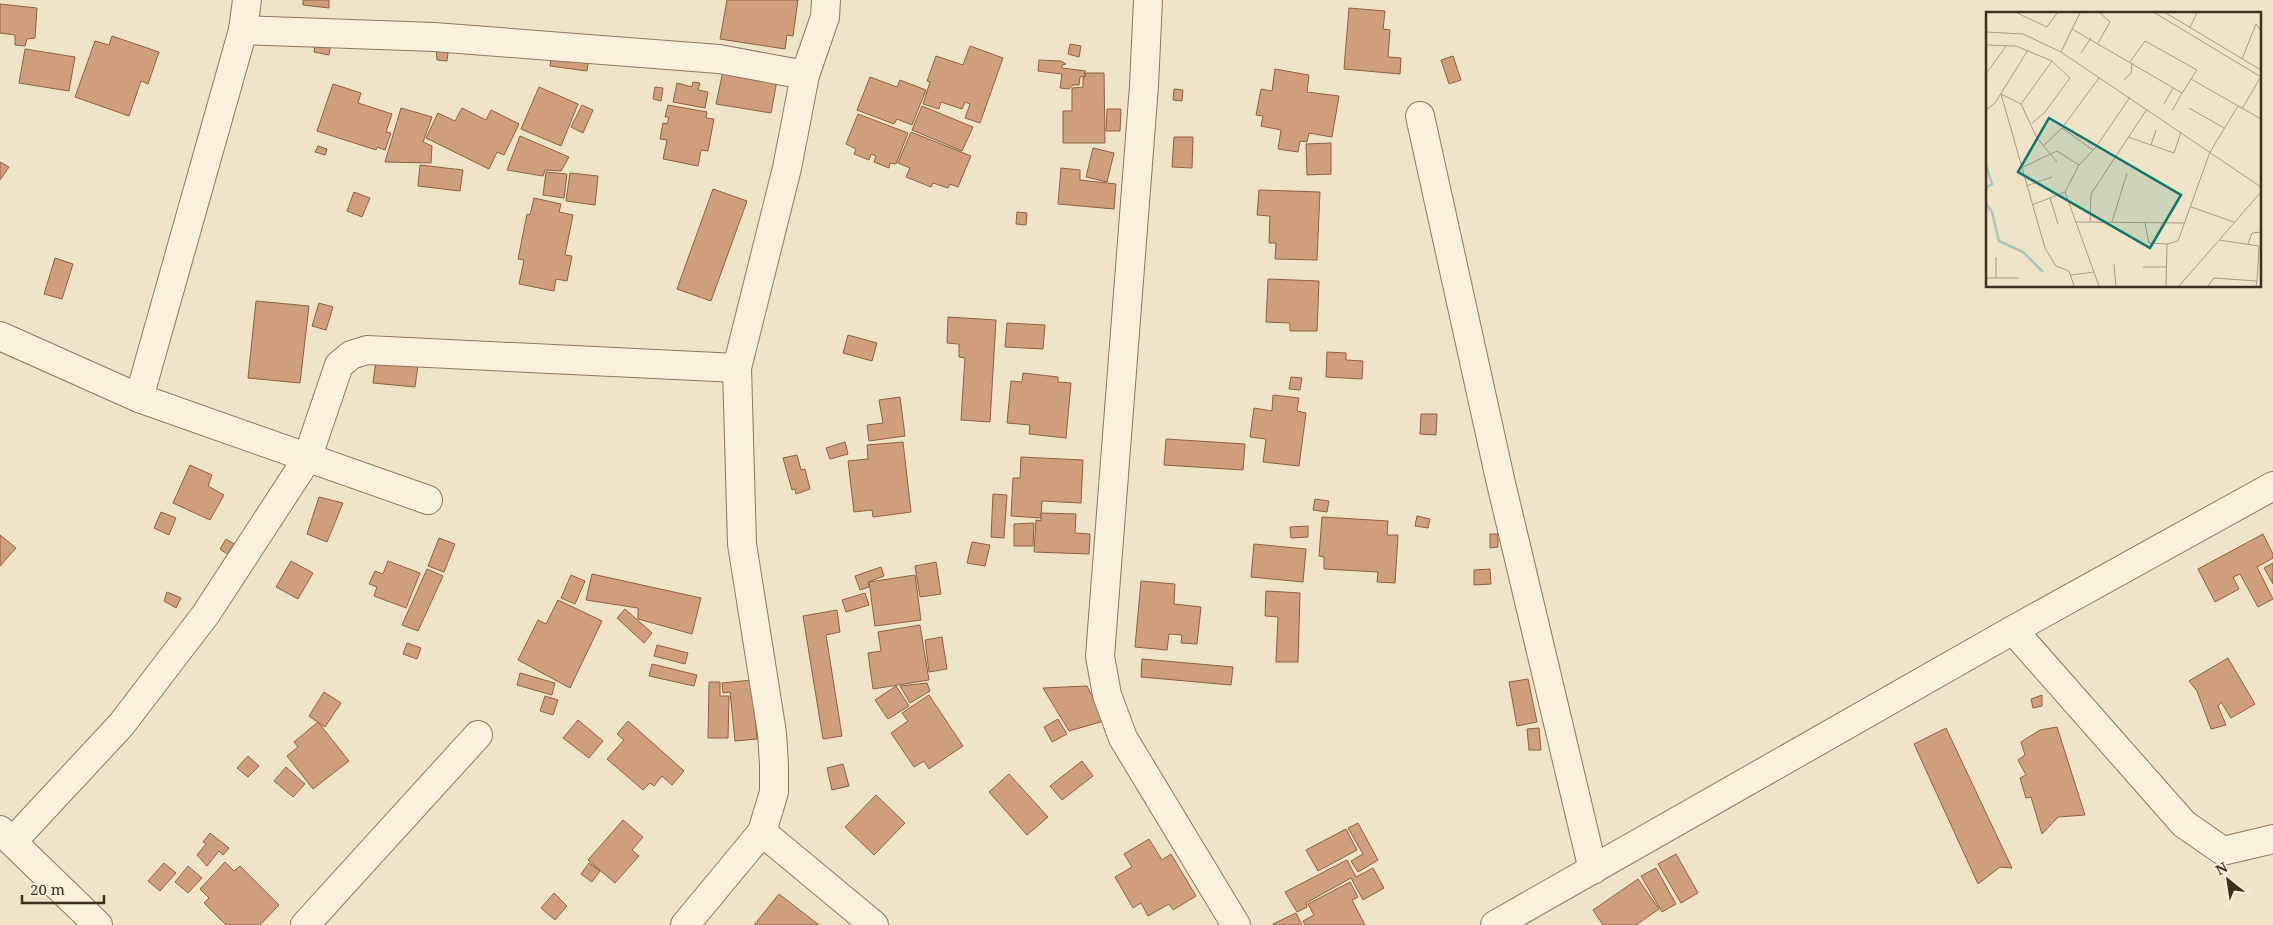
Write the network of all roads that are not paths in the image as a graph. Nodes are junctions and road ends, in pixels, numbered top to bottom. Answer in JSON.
{"nodes":[{"id":1,"x":247,"y":0,"type":"edge"},
{"id":2,"x":826,"y":0,"type":"edge"},
{"id":3,"x":1148,"y":0,"type":"edge"},
{"id":4,"x":243,"y":30,"type":"junction"},
{"id":5,"x":805,"y":75,"type":"junction"},
{"id":6,"x":1420,"y":116,"type":"dead end"},
{"id":7,"x":0,"y":336,"type":"edge"},
{"id":8,"x":737,"y":368,"type":"junction"},
{"id":9,"x":139,"y":398,"type":"junction"},
{"id":10,"x":307,"y":459,"type":"junction"},
{"id":11,"x":2273,"y":486,"type":"edge"},
{"id":12,"x":428,"y":500,"type":"dead end"},
{"id":13,"x":2013,"y":630,"type":"junction"},
{"id":14,"x":478,"y":734,"type":"dead end"},
{"id":15,"x":762,"y":832,"type":"junction"},
{"id":16,"x":6,"y":836,"type":"edge"},
{"id":17,"x":2273,"y":839,"type":"edge"},
{"id":18,"x":1593,"y":870,"type":"junction"},
{"id":19,"x":98,"y":925,"type":"edge"},
{"id":20,"x":305,"y":925,"type":"edge"},
{"id":21,"x":685,"y":925,"type":"edge"},
{"id":22,"x":874,"y":925,"type":"edge"},
{"id":23,"x":1236,"y":925,"type":"edge"},
{"id":24,"x":1495,"y":925,"type":"edge"}],
"edges":[{"from":1,"to":4,"type":"street"},
{"from":2,"to":5,"type":"street"},
{"from":3,"to":23,"type":"street"},
{"from":4,"to":5,"type":"street"},
{"from":4,"to":9,"type":"street"},
{"from":5,"to":8,"type":"street"},
{"from":6,"to":18,"type":"street"},
{"from":7,"to":9,"type":"street"},
{"from":8,"to":10,"type":"street"},
{"from":8,"to":15,"type":"street"},
{"from":9,"to":10,"type":"street"},
{"from":10,"to":12,"type":"street"},
{"from":10,"to":16,"type":"street"},
{"from":11,"to":13,"type":"street"},
{"from":13,"to":17,"type":"street"},
{"from":13,"to":18,"type":"street"},
{"from":14,"to":20,"type":"street"},
{"from":15,"to":21,"type":"street"},
{"from":15,"to":22,"type":"street"},
{"from":16,"to":19,"type":"street"},
{"from":18,"to":24,"type":"street"}]}
